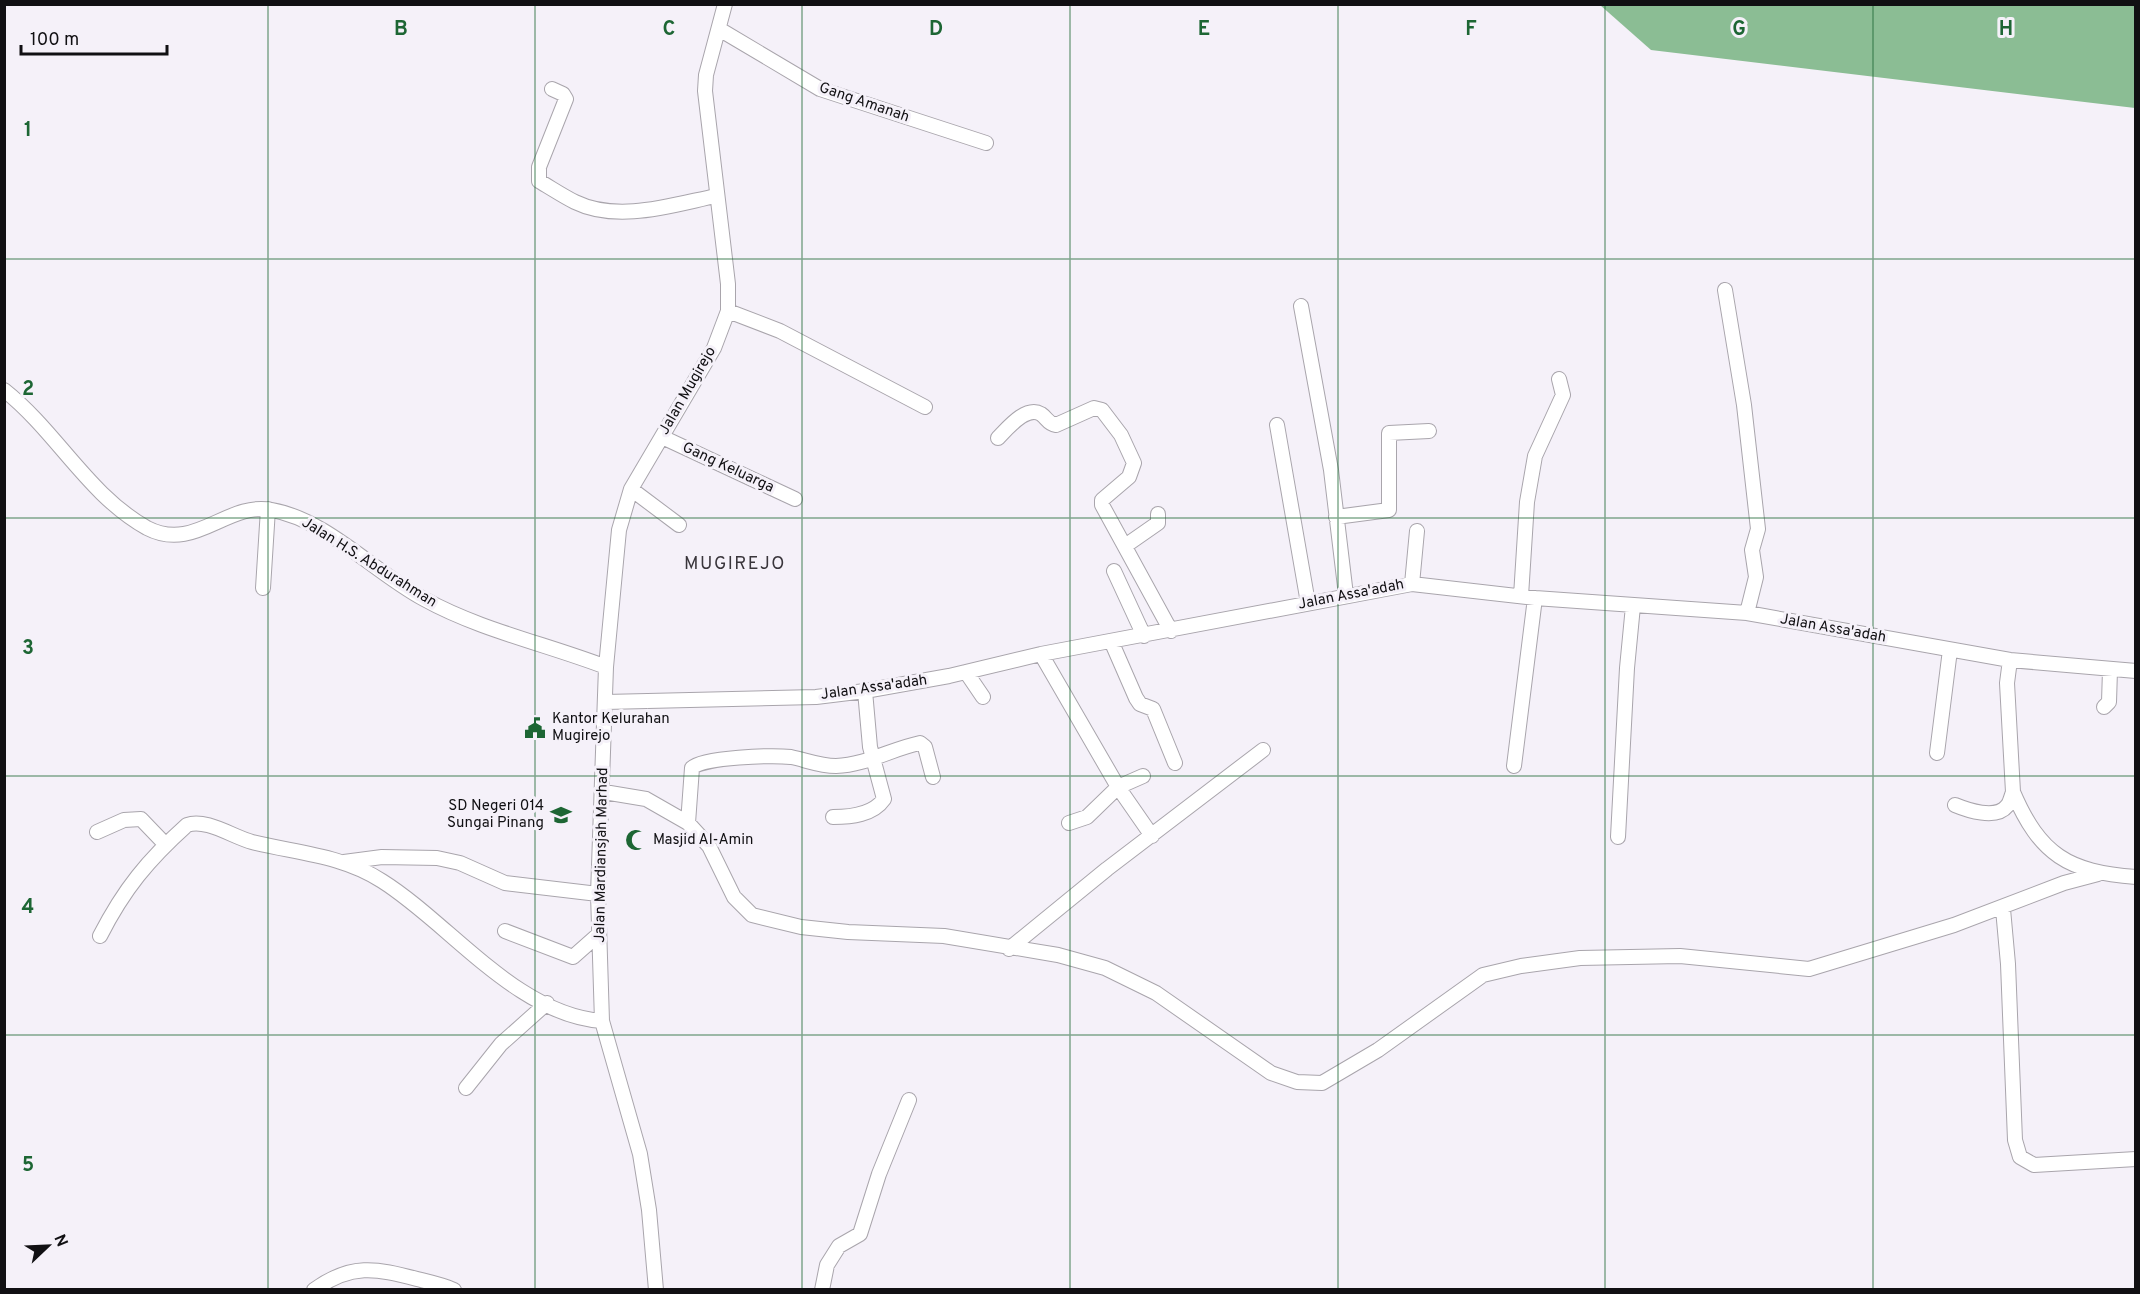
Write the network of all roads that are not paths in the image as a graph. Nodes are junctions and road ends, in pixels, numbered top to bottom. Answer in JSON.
{"nodes":[{"id":1,"x":725,"y":4,"type":"edge"},
{"id":2,"x":718,"y":29,"type":"junction"},
{"id":3,"x":552,"y":89,"type":"dead end"},
{"id":4,"x":986,"y":143,"type":"dead end"},
{"id":5,"x":717,"y":196,"type":"junction"},
{"id":6,"x":1725,"y":290,"type":"dead end"},
{"id":7,"x":1300,"y":306,"type":"dead end"},
{"id":8,"x":728,"y":311,"type":"junction"},
{"id":9,"x":1559,"y":379,"type":"dead end"},
{"id":10,"x":4,"y":390,"type":"edge"},
{"id":11,"x":925,"y":407,"type":"dead end"},
{"id":12,"x":1277,"y":425,"type":"dead end"},
{"id":13,"x":1429,"y":431,"type":"dead end"},
{"id":14,"x":662,"y":437,"type":"junction"},
{"id":15,"x":998,"y":438,"type":"dead end"},
{"id":16,"x":631,"y":489,"type":"junction"},
{"id":17,"x":795,"y":499,"type":"dead end"},
{"id":18,"x":268,"y":509,"type":"junction"},
{"id":19,"x":1158,"y":514,"type":"dead end"},
{"id":20,"x":1336,"y":517,"type":"junction"},
{"id":21,"x":679,"y":525,"type":"dead end"},
{"id":22,"x":1417,"y":531,"type":"dead end"},
{"id":23,"x":1125,"y":546,"type":"junction"},
{"id":24,"x":1114,"y":571,"type":"dead end"},
{"id":25,"x":1412,"y":584,"type":"junction"},
{"id":26,"x":262,"y":588,"type":"dead end"},
{"id":27,"x":1346,"y":595,"type":"junction"},
{"id":28,"x":1528,"y":597,"type":"junction"},
{"id":29,"x":1308,"y":603,"type":"junction"},
{"id":30,"x":1633,"y":606,"type":"junction"},
{"id":31,"x":1747,"y":613,"type":"junction"},
{"id":32,"x":1171,"y":631,"type":"junction"},
{"id":33,"x":1144,"y":636,"type":"junction"},
{"id":34,"x":1112,"y":643,"type":"junction"},
{"id":35,"x":1950,"y":650,"type":"junction"},
{"id":36,"x":1041,"y":654,"type":"junction"},
{"id":37,"x":2010,"y":660,"type":"junction"},
{"id":38,"x":606,"y":667,"type":"junction"},
{"id":39,"x":2110,"y":670,"type":"junction"},
{"id":40,"x":2136,"y":671,"type":"edge"},
{"id":41,"x":966,"y":672,"type":"junction"},
{"id":42,"x":865,"y":692,"type":"junction"},
{"id":43,"x":983,"y":697,"type":"dead end"},
{"id":44,"x":605,"y":702,"type":"junction"},
{"id":45,"x":2104,"y":707,"type":"dead end"},
{"id":46,"x":1263,"y":750,"type":"dead end"},
{"id":47,"x":1937,"y":753,"type":"dead end"},
{"id":48,"x":873,"y":759,"type":"junction"},
{"id":49,"x":1175,"y":763,"type":"dead end"},
{"id":50,"x":1514,"y":766,"type":"dead end"},
{"id":51,"x":1143,"y":776,"type":"dead end"},
{"id":52,"x":933,"y":777,"type":"dead end"},
{"id":53,"x":1118,"y":787,"type":"junction"},
{"id":54,"x":604,"y":792,"type":"junction"},
{"id":55,"x":2013,"y":792,"type":"junction"},
{"id":56,"x":1954,"y":805,"type":"dead end"},
{"id":57,"x":833,"y":817,"type":"dead end"},
{"id":58,"x":688,"y":823,"type":"junction"},
{"id":59,"x":1068,"y":823,"type":"dead end"},
{"id":60,"x":97,"y":832,"type":"dead end"},
{"id":61,"x":1152,"y":836,"type":"junction"},
{"id":62,"x":1618,"y":837,"type":"dead end"},
{"id":63,"x":165,"y":844,"type":"junction"},
{"id":64,"x":344,"y":862,"type":"junction"},
{"id":65,"x":2098,"y":874,"type":"junction"},
{"id":66,"x":2136,"y":877,"type":"edge"},
{"id":67,"x":598,"y":894,"type":"junction"},
{"id":68,"x":2003,"y":909,"type":"junction"},
{"id":69,"x":505,"y":931,"type":"dead end"},
{"id":70,"x":599,"y":934,"type":"junction"},
{"id":71,"x":100,"y":936,"type":"dead end"},
{"id":72,"x":1009,"y":949,"type":"junction"},
{"id":73,"x":547,"y":1003,"type":"junction"},
{"id":74,"x":602,"y":1021,"type":"junction"},
{"id":75,"x":466,"y":1088,"type":"dead end"},
{"id":76,"x":909,"y":1100,"type":"dead end"},
{"id":77,"x":2136,"y":1160,"type":"edge"},
{"id":78,"x":659,"y":1287,"type":"edge"},
{"id":79,"x":314,"y":1290,"type":"edge"},
{"id":80,"x":454,"y":1290,"type":"edge"},
{"id":81,"x":822,"y":1290,"type":"edge"}],
"edges":[{"from":1,"to":2,"type":"street","name":"Jalan Mugirejo"},
{"from":2,"to":4,"type":"street","name":"Gang Amanah"},
{"from":2,"to":5,"type":"street","name":"Jalan Mugirejo"},
{"from":3,"to":5,"type":"street"},
{"from":5,"to":8,"type":"street","name":"Jalan Mugirejo"},
{"from":6,"to":31,"type":"street"},
{"from":7,"to":20,"type":"street"},
{"from":8,"to":11,"type":"street"},
{"from":8,"to":14,"type":"street","name":"Jalan Mugirejo"},
{"from":9,"to":28,"type":"street"},
{"from":10,"to":18,"type":"street","name":"Jalan H.S. Abdurahman"},
{"from":12,"to":29,"type":"street"},
{"from":13,"to":20,"type":"street"},
{"from":14,"to":16,"type":"street","name":"Jalan Mugirejo"},
{"from":14,"to":17,"type":"street","name":"Gang Keluarga"},
{"from":15,"to":23,"type":"street"},
{"from":16,"to":21,"type":"street"},
{"from":16,"to":38,"type":"street","name":"Jalan Mugirejo"},
{"from":18,"to":26,"type":"street"},
{"from":18,"to":38,"type":"street","name":"Jalan H.S. Abdurahman"},
{"from":19,"to":23,"type":"street"},
{"from":20,"to":27,"type":"street"},
{"from":22,"to":25,"type":"street"},
{"from":23,"to":32,"type":"street"},
{"from":24,"to":33,"type":"street"},
{"from":25,"to":27,"type":"street","name":"Jalan Assa'adah"},
{"from":25,"to":28,"type":"street","name":"Jalan Assa'adah"},
{"from":27,"to":29,"type":"street","name":"Jalan Assa'adah"},
{"from":28,"to":30,"type":"street","name":"Jalan Assa'adah"},
{"from":28,"to":50,"type":"street"},
{"from":29,"to":32,"type":"street","name":"Jalan Assa'adah"},
{"from":30,"to":31,"type":"street","name":"Jalan Assa'adah"},
{"from":30,"to":62,"type":"street"},
{"from":31,"to":35,"type":"street","name":"Jalan Assa'adah"},
{"from":32,"to":33,"type":"street","name":"Jalan Assa'adah"},
{"from":33,"to":34,"type":"street","name":"Jalan Assa'adah"},
{"from":34,"to":36,"type":"street","name":"Jalan Assa'adah"},
{"from":34,"to":49,"type":"street"},
{"from":35,"to":37,"type":"street","name":"Jalan Assa'adah"},
{"from":35,"to":47,"type":"street"},
{"from":36,"to":41,"type":"street","name":"Jalan Assa'adah"},
{"from":36,"to":53,"type":"street"},
{"from":37,"to":39,"type":"street","name":"Jalan Assa'adah"},
{"from":37,"to":55,"type":"street"},
{"from":38,"to":44,"type":"street","name":"Jalan Mugirejo"},
{"from":39,"to":40,"type":"street","name":"Jalan Assa'adah"},
{"from":39,"to":45,"type":"street"},
{"from":41,"to":42,"type":"street","name":"Jalan Assa'adah"},
{"from":41,"to":43,"type":"street"},
{"from":42,"to":44,"type":"street","name":"Jalan Assa'adah"},
{"from":42,"to":48,"type":"street"},
{"from":44,"to":54,"type":"street","name":"Jalan Mardiansjah Marhad"},
{"from":46,"to":61,"type":"street"},
{"from":48,"to":52,"type":"street"},
{"from":48,"to":57,"type":"street"},
{"from":48,"to":58,"type":"street"},
{"from":51,"to":53,"type":"street"},
{"from":53,"to":59,"type":"street"},
{"from":53,"to":61,"type":"street"},
{"from":54,"to":58,"type":"street"},
{"from":54,"to":67,"type":"street","name":"Jalan Mardiansjah Marhad"},
{"from":55,"to":56,"type":"street"},
{"from":55,"to":65,"type":"street"},
{"from":58,"to":72,"type":"street"},
{"from":60,"to":63,"type":"street"},
{"from":61,"to":72,"type":"street"},
{"from":63,"to":64,"type":"street"},
{"from":63,"to":71,"type":"street"},
{"from":64,"to":67,"type":"street"},
{"from":64,"to":73,"type":"street"},
{"from":65,"to":66,"type":"street"},
{"from":65,"to":68,"type":"street"},
{"from":67,"to":70,"type":"street","name":"Jalan Mardiansjah Marhad"},
{"from":68,"to":72,"type":"street"},
{"from":68,"to":77,"type":"street"},
{"from":69,"to":70,"type":"street"},
{"from":70,"to":74,"type":"street","name":"Jalan Mardiansjah Marhad"},
{"from":73,"to":74,"type":"street"},
{"from":73,"to":75,"type":"street"},
{"from":74,"to":78,"type":"street","name":"Jalan Mardiansjah Marhad"},
{"from":76,"to":81,"type":"street"},
{"from":79,"to":80,"type":"street"}]}
